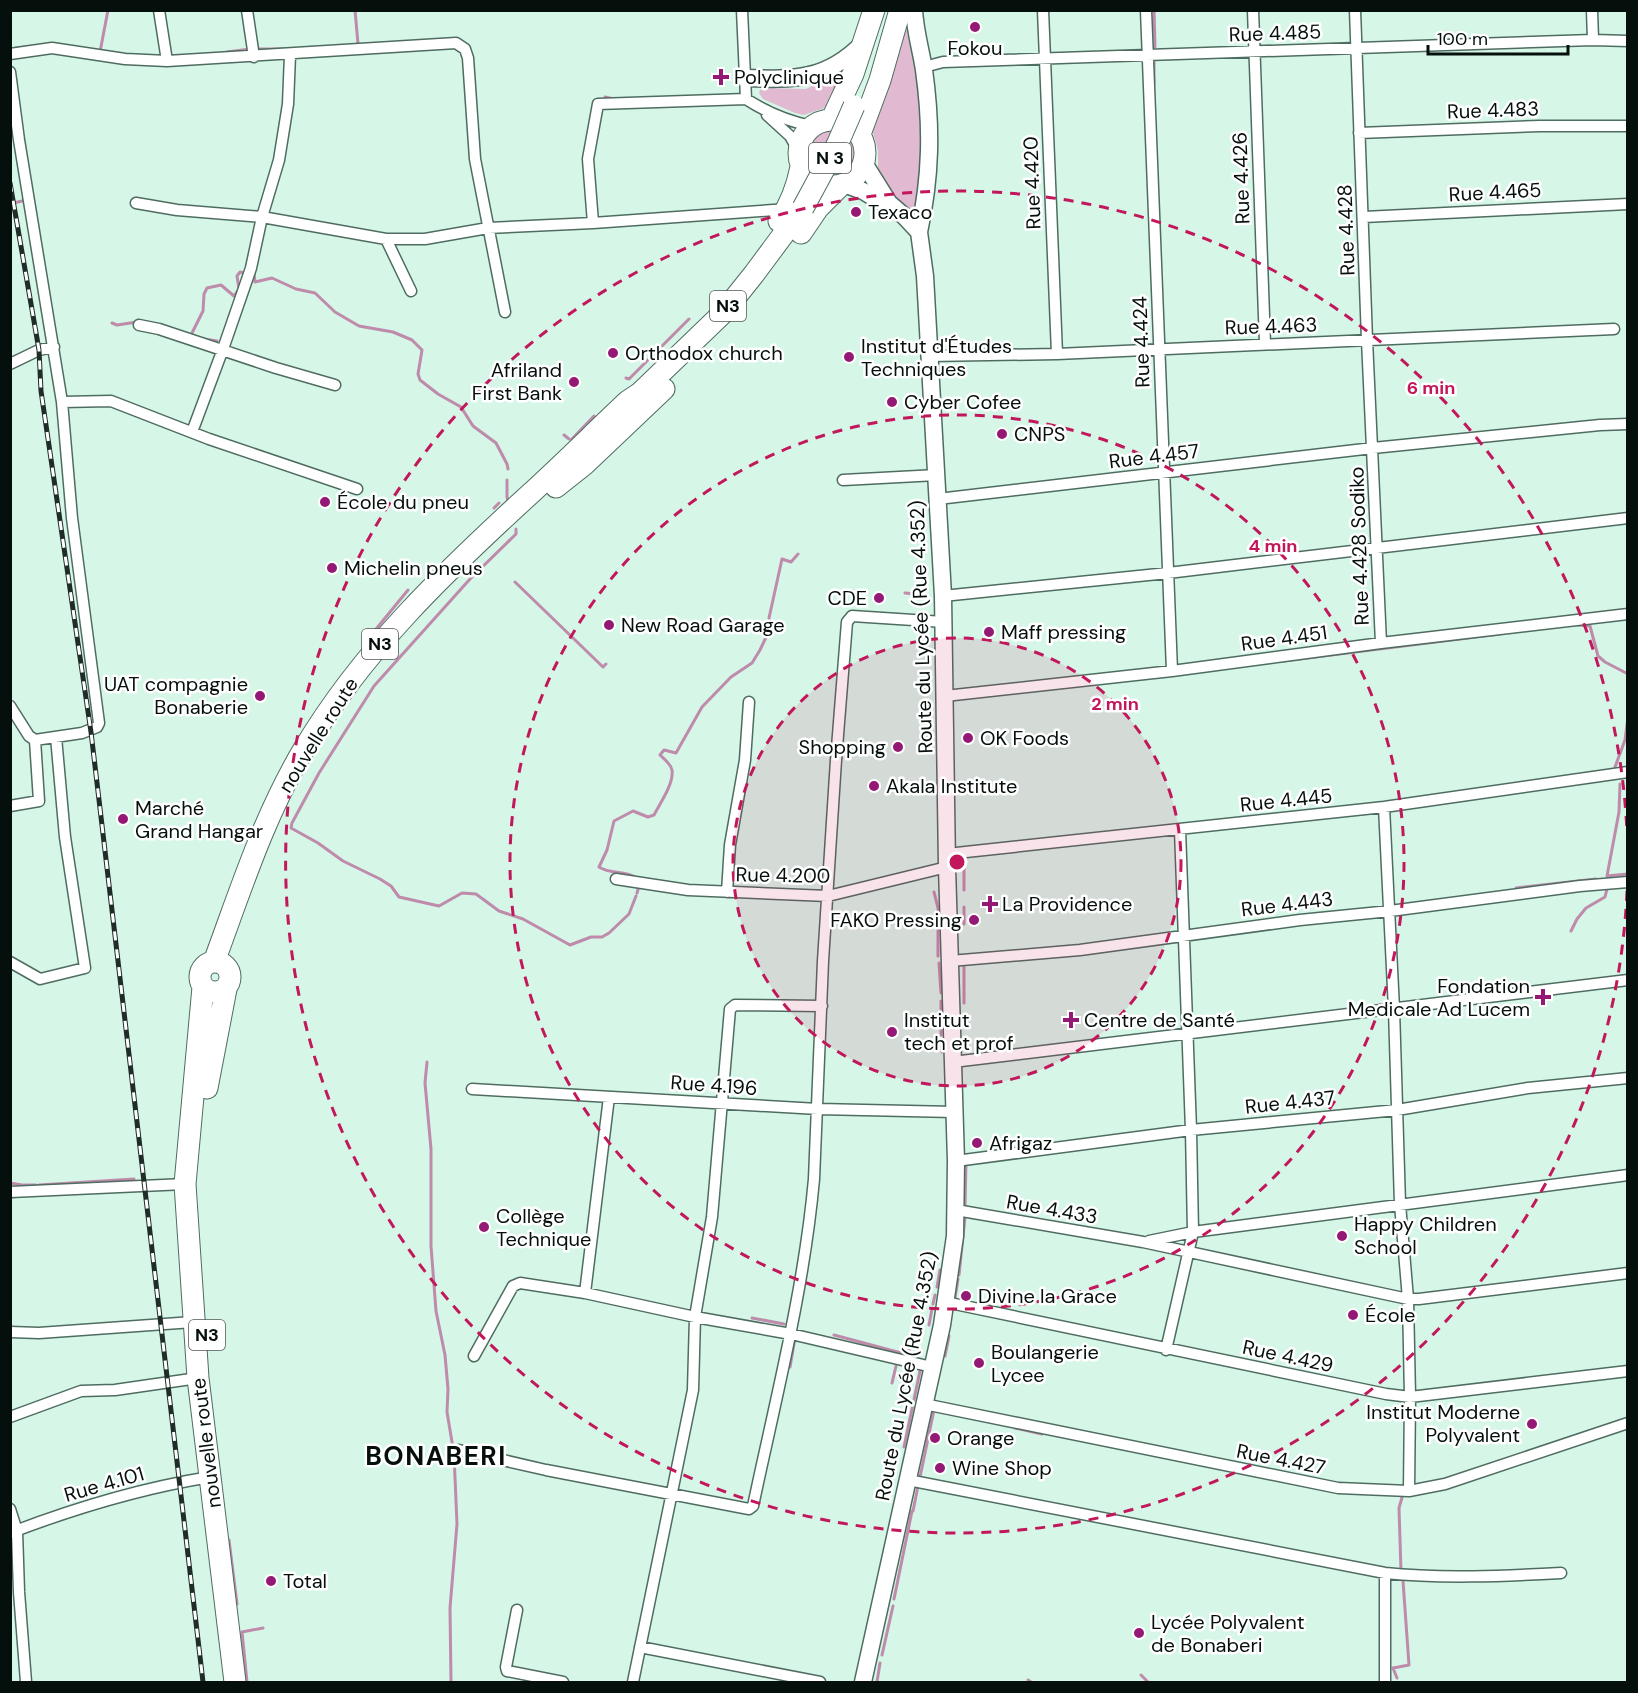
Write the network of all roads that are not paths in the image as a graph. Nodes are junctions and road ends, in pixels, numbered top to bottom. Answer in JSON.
{"nodes":[{"id":1,"x":159,"y":10,"type":"edge"},
{"id":2,"x":247,"y":10,"type":"edge"},
{"id":3,"x":742,"y":10,"type":"edge"},
{"id":4,"x":874,"y":10,"type":"edge"},
{"id":5,"x":887,"y":10,"type":"edge"},
{"id":6,"x":900,"y":10,"type":"edge"},
{"id":7,"x":914,"y":10,"type":"edge"},
{"id":8,"x":1043,"y":10,"type":"edge"},
{"id":9,"x":1146,"y":10,"type":"edge"},
{"id":10,"x":1252,"y":10,"type":"edge"},
{"id":11,"x":1355,"y":10,"type":"edge"},
{"id":12,"x":1592,"y":10,"type":"edge"},
{"id":13,"x":1593,"y":40,"type":"junction"},
{"id":14,"x":1628,"y":41,"type":"edge"},
{"id":15,"x":864,"y":42,"type":"junction"},
{"id":16,"x":1356,"y":49,"type":"junction"},
{"id":17,"x":1254,"y":51,"type":"junction"},
{"id":18,"x":10,"y":54,"type":"edge"},
{"id":19,"x":290,"y":55,"type":"junction"},
{"id":20,"x":254,"y":57,"type":"junction"},
{"id":21,"x":1147,"y":57,"type":"junction"},
{"id":22,"x":1045,"y":59,"type":"junction"},
{"id":23,"x":167,"y":61,"type":"junction"},
{"id":24,"x":924,"y":67,"type":"junction"},
{"id":25,"x":10,"y":72,"type":"edge"},
{"id":26,"x":745,"y":78,"type":"junction"},
{"id":27,"x":746,"y":99,"type":"junction"},
{"id":28,"x":760,"y":108,"type":"junction"},
{"id":29,"x":832,"y":119,"type":"junction"},
{"id":30,"x":811,"y":126,"type":"junction"},
{"id":31,"x":1628,"y":126,"type":"edge"},
{"id":32,"x":1359,"y":133,"type":"junction"},
{"id":33,"x":860,"y":134,"type":"junction"},
{"id":34,"x":15,"y":141,"type":"edge"},
{"id":35,"x":800,"y":158,"type":"junction"},
{"id":36,"x":864,"y":163,"type":"junction"},
{"id":37,"x":842,"y":185,"type":"junction"},
{"id":38,"x":136,"y":203,"type":"dead end"},
{"id":39,"x":1628,"y":204,"type":"edge"},
{"id":40,"x":795,"y":208,"type":"junction"},
{"id":41,"x":904,"y":216,"type":"junction"},
{"id":42,"x":262,"y":217,"type":"junction"},
{"id":43,"x":1364,"y":217,"type":"junction"},
{"id":44,"x":593,"y":224,"type":"junction"},
{"id":45,"x":488,"y":228,"type":"junction"},
{"id":46,"x":918,"y":232,"type":"junction"},
{"id":47,"x":386,"y":239,"type":"junction"},
{"id":48,"x":411,"y":291,"type":"dead end"},
{"id":49,"x":505,"y":312,"type":"dead end"},
{"id":50,"x":139,"y":324,"type":"dead end"},
{"id":51,"x":1614,"y":329,"type":"dead end"},
{"id":52,"x":1367,"y":340,"type":"junction"},
{"id":53,"x":1265,"y":344,"type":"junction"},
{"id":54,"x":54,"y":347,"type":"junction"},
{"id":55,"x":1160,"y":348,"type":"junction"},
{"id":56,"x":223,"y":349,"type":"junction"},
{"id":57,"x":1057,"y":354,"type":"junction"},
{"id":58,"x":928,"y":356,"type":"junction"},
{"id":59,"x":10,"y":364,"type":"edge"},
{"id":60,"x":335,"y":385,"type":"dead end"},
{"id":61,"x":62,"y":402,"type":"junction"},
{"id":62,"x":1628,"y":424,"type":"edge"},
{"id":63,"x":192,"y":432,"type":"junction"},
{"id":64,"x":1373,"y":448,"type":"junction"},
{"id":65,"x":1164,"y":473,"type":"junction"},
{"id":66,"x":937,"y":475,"type":"junction"},
{"id":67,"x":843,"y":480,"type":"dead end"},
{"id":68,"x":357,"y":489,"type":"dead end"},
{"id":69,"x":532,"y":497,"type":"junction"},
{"id":70,"x":938,"y":499,"type":"junction"},
{"id":71,"x":1628,"y":518,"type":"edge"},
{"id":72,"x":1377,"y":546,"type":"junction"},
{"id":73,"x":1168,"y":573,"type":"junction"},
{"id":74,"x":943,"y":596,"type":"junction"},
{"id":75,"x":1628,"y":614,"type":"edge"},
{"id":76,"x":944,"y":622,"type":"junction"},
{"id":77,"x":1381,"y":643,"type":"junction"},
{"id":78,"x":1172,"y":672,"type":"junction"},
{"id":79,"x":945,"y":696,"type":"junction"},
{"id":80,"x":748,"y":702,"type":"dead end"},
{"id":81,"x":10,"y":706,"type":"edge"},
{"id":82,"x":56,"y":737,"type":"junction"},
{"id":83,"x":35,"y":740,"type":"junction"},
{"id":84,"x":1628,"y":772,"type":"edge"},
{"id":85,"x":10,"y":806,"type":"edge"},
{"id":86,"x":1384,"y":807,"type":"junction"},
{"id":87,"x":1180,"y":830,"type":"junction"},
{"id":88,"x":947,"y":861,"type":"junction"},
{"id":89,"x":616,"y":879,"type":"dead end"},
{"id":90,"x":1628,"y":882,"type":"edge"},
{"id":91,"x":727,"y":892,"type":"junction"},
{"id":92,"x":828,"y":896,"type":"junction"},
{"id":93,"x":1390,"y":911,"type":"junction"},
{"id":94,"x":1185,"y":936,"type":"junction"},
{"id":95,"x":10,"y":962,"type":"edge"},
{"id":96,"x":951,"y":962,"type":"junction"},
{"id":97,"x":222,"y":973,"type":"junction"},
{"id":98,"x":1628,"y":980,"type":"edge"},
{"id":99,"x":822,"y":1006,"type":"junction"},
{"id":100,"x":1394,"y":1009,"type":"junction"},
{"id":101,"x":1187,"y":1034,"type":"junction"},
{"id":102,"x":952,"y":1062,"type":"junction"},
{"id":103,"x":1628,"y":1078,"type":"edge"},
{"id":104,"x":472,"y":1089,"type":"dead end"},
{"id":105,"x":609,"y":1097,"type":"junction"},
{"id":106,"x":721,"y":1102,"type":"junction"},
{"id":107,"x":818,"y":1109,"type":"junction"},
{"id":108,"x":1397,"y":1110,"type":"junction"},
{"id":109,"x":954,"y":1112,"type":"junction"},
{"id":110,"x":1191,"y":1130,"type":"junction"},
{"id":111,"x":956,"y":1161,"type":"junction"},
{"id":112,"x":1628,"y":1175,"type":"edge"},
{"id":113,"x":185,"y":1184,"type":"junction"},
{"id":114,"x":10,"y":1192,"type":"edge"},
{"id":115,"x":1400,"y":1204,"type":"junction"},
{"id":116,"x":956,"y":1210,"type":"junction"},
{"id":117,"x":1193,"y":1232,"type":"junction"},
{"id":118,"x":1143,"y":1242,"type":"junction"},
{"id":119,"x":1189,"y":1252,"type":"junction"},
{"id":120,"x":1628,"y":1273,"type":"edge"},
{"id":121,"x":585,"y":1293,"type":"junction"},
{"id":122,"x":1408,"y":1299,"type":"junction"},
{"id":123,"x":945,"y":1302,"type":"junction"},
{"id":124,"x":695,"y":1317,"type":"junction"},
{"id":125,"x":193,"y":1322,"type":"junction"},
{"id":126,"x":10,"y":1332,"type":"edge"},
{"id":127,"x":791,"y":1334,"type":"junction"},
{"id":128,"x":1166,"y":1350,"type":"junction"},
{"id":129,"x":474,"y":1356,"type":"dead end"},
{"id":130,"x":932,"y":1367,"type":"junction"},
{"id":131,"x":1628,"y":1371,"type":"edge"},
{"id":132,"x":198,"y":1378,"type":"junction"},
{"id":133,"x":1410,"y":1397,"type":"junction"},
{"id":134,"x":924,"y":1404,"type":"junction"},
{"id":135,"x":10,"y":1417,"type":"edge"},
{"id":136,"x":1628,"y":1424,"type":"edge"},
{"id":137,"x":459,"y":1450,"type":"dead end"},
{"id":138,"x":210,"y":1477,"type":"junction"},
{"id":139,"x":908,"y":1480,"type":"junction"},
{"id":140,"x":1409,"y":1491,"type":"junction"},
{"id":141,"x":673,"y":1493,"type":"junction"},
{"id":142,"x":10,"y":1509,"type":"edge"},
{"id":143,"x":14,"y":1532,"type":"edge"},
{"id":144,"x":1385,"y":1573,"type":"junction"},
{"id":145,"x":1561,"y":1573,"type":"dead end"},
{"id":146,"x":517,"y":1610,"type":"dead end"},
{"id":147,"x":639,"y":1647,"type":"junction"},
{"id":148,"x":26,"y":1683,"type":"edge"},
{"id":149,"x":235,"y":1683,"type":"edge"},
{"id":150,"x":244,"y":1683,"type":"edge"},
{"id":151,"x":563,"y":1683,"type":"edge"},
{"id":152,"x":633,"y":1683,"type":"edge"},
{"id":153,"x":820,"y":1683,"type":"edge"},
{"id":154,"x":863,"y":1683,"type":"edge"},
{"id":155,"x":1385,"y":1683,"type":"edge"}],
"edges":[{"from":1,"to":23,"type":"street"},
{"from":2,"to":20,"type":"street"},
{"from":3,"to":26,"type":"street"},
{"from":4,"to":15,"type":"highway"},
{"from":5,"to":40,"type":"highway","number":"N 3","bridge":true},
{"from":6,"to":33,"type":"highway"},
{"from":7,"to":24,"type":"main road"},
{"from":8,"to":22,"type":"street","name":"Rue 4.420"},
{"from":9,"to":21,"type":"street","name":"Rue 4.424"},
{"from":10,"to":17,"type":"street","name":"Rue 4.426"},
{"from":11,"to":16,"type":"street","name":"Rue 4.428"},
{"from":12,"to":13,"type":"street"},
{"from":13,"to":14,"type":"street","name":"Rue 4.485"},
{"from":13,"to":16,"type":"street","name":"Rue 4.485"},
{"from":15,"to":26,"type":"main road"},
{"from":15,"to":29,"type":"highway"},
{"from":16,"to":17,"type":"street","name":"Rue 4.485"},
{"from":16,"to":32,"type":"street","name":"Rue 4.428"},
{"from":17,"to":21,"type":"street","name":"Rue 4.485"},
{"from":17,"to":53,"type":"street","name":"Rue 4.426"},
{"from":18,"to":23,"type":"street"},
{"from":19,"to":20,"type":"street"},
{"from":19,"to":42,"type":"street"},
{"from":19,"to":45,"type":"street"},
{"from":20,"to":23,"type":"street"},
{"from":21,"to":22,"type":"street","name":"Rue 4.485"},
{"from":21,"to":55,"type":"street","name":"Rue 4.424"},
{"from":22,"to":24,"type":"street","name":"Rue 4.485"},
{"from":22,"to":57,"type":"street","name":"Rue 4.420"},
{"from":24,"to":46,"type":"main road"},
{"from":25,"to":34,"type":"street"},
{"from":26,"to":27,"type":"street"},
{"from":27,"to":28,"type":"street"},
{"from":27,"to":44,"type":"street"},
{"from":28,"to":30,"type":"street"},
{"from":28,"to":35,"type":"street"},
{"from":29,"to":30,"type":"highway"},
{"from":29,"to":33,"type":"highway"},
{"from":30,"to":35,"type":"highway"},
{"from":31,"to":32,"type":"street","name":"Rue 4.483"},
{"from":32,"to":43,"type":"street","name":"Rue 4.428"},
{"from":33,"to":36,"type":"highway"},
{"from":34,"to":54,"type":"street"},
{"from":35,"to":37,"type":"highway"},
{"from":35,"to":40,"type":"highway","name":"nouvelle route","number":"N3"},
{"from":36,"to":37,"type":"highway"},
{"from":36,"to":41,"type":"main road"},
{"from":37,"to":41,"type":"main road"},
{"from":37,"to":69,"type":"highway","name":"nouvelle route","number":"N3"},
{"from":38,"to":42,"type":"street"},
{"from":39,"to":43,"type":"street","name":"Rue 4.465"},
{"from":40,"to":44,"type":"street"},
{"from":40,"to":69,"type":"highway","name":"nouvelle route","number":"N3"},
{"from":40,"to":69,"type":"highway","name":"nouvelle route","number":"N3"},
{"from":41,"to":46,"type":"main road"},
{"from":42,"to":47,"type":"street"},
{"from":42,"to":56,"type":"street"},
{"from":43,"to":52,"type":"street","name":"Rue 4.428"},
{"from":44,"to":45,"type":"street"},
{"from":45,"to":47,"type":"street"},
{"from":45,"to":49,"type":"street"},
{"from":46,"to":58,"type":"main road","name":"Route du Lycée (Rue 4.352)"},
{"from":47,"to":48,"type":"street"},
{"from":50,"to":56,"type":"street"},
{"from":51,"to":52,"type":"street","name":"Rue 4.463"},
{"from":52,"to":53,"type":"street","name":"Rue 4.463"},
{"from":52,"to":64,"type":"street","name":"Rue 4.428"},
{"from":53,"to":55,"type":"street","name":"Rue 4.463"},
{"from":54,"to":59,"type":"street"},
{"from":54,"to":61,"type":"street"},
{"from":55,"to":57,"type":"street","name":"Rue 4.463"},
{"from":55,"to":65,"type":"street","name":"Rue 4.424"},
{"from":56,"to":60,"type":"street"},
{"from":56,"to":63,"type":"street"},
{"from":57,"to":58,"type":"street","name":"Rue 4.463"},
{"from":58,"to":66,"type":"main road","name":"Route du Lycée (Rue 4.352)"},
{"from":61,"to":63,"type":"street"},
{"from":61,"to":82,"type":"street"},
{"from":62,"to":64,"type":"street","name":"Rue 4.457"},
{"from":63,"to":68,"type":"street"},
{"from":64,"to":65,"type":"street","name":"Rue 4.457"},
{"from":64,"to":72,"type":"street","name":"Rue 4.428 Sodiko"},
{"from":65,"to":70,"type":"street","name":"Rue 4.457"},
{"from":65,"to":73,"type":"street","name":"Rue 4.424"},
{"from":66,"to":67,"type":"street"},
{"from":66,"to":70,"type":"main road","name":"Route du Lycée (Rue 4.352)"},
{"from":69,"to":97,"type":"highway","name":"nouvelle route","number":"N3"},
{"from":70,"to":74,"type":"main road","name":"Route du Lycée (Rue 4.352)"},
{"from":71,"to":72,"type":"street"},
{"from":72,"to":73,"type":"street"},
{"from":72,"to":77,"type":"street","name":"Rue 4.428 Sodiko"},
{"from":73,"to":74,"type":"street"},
{"from":73,"to":78,"type":"street","name":"Rue 4.424"},
{"from":74,"to":76,"type":"main road","name":"Route du Lycée (Rue 4.352)"},
{"from":75,"to":77,"type":"street","name":"Rue 4.451"},
{"from":76,"to":79,"type":"main road","name":"Route du Lycée (Rue 4.352)"},
{"from":76,"to":92,"type":"street"},
{"from":77,"to":78,"type":"street","name":"Rue 4.451"},
{"from":78,"to":79,"type":"street","name":"Rue 4.451"},
{"from":79,"to":88,"type":"main road","name":"Route du Lycée (Rue 4.352)"},
{"from":80,"to":91,"type":"street"},
{"from":81,"to":83,"type":"street"},
{"from":82,"to":83,"type":"street"},
{"from":82,"to":95,"type":"street"},
{"from":83,"to":85,"type":"street"},
{"from":84,"to":86,"type":"street","name":"Rue 4.445"},
{"from":86,"to":87,"type":"street","name":"Rue 4.445"},
{"from":86,"to":93,"type":"street"},
{"from":87,"to":88,"type":"street","name":"Rue 4.445"},
{"from":87,"to":94,"type":"street"},
{"from":88,"to":92,"type":"street","name":"Rue 4.200"},
{"from":88,"to":96,"type":"main road","name":"Route du Lycée (Rue 4.352)"},
{"from":89,"to":91,"type":"street","name":"Rue 4.200"},
{"from":90,"to":93,"type":"street","name":"Rue 4.443"},
{"from":91,"to":92,"type":"street","name":"Rue 4.200"},
{"from":92,"to":99,"type":"street"},
{"from":93,"to":94,"type":"street","name":"Rue 4.443"},
{"from":93,"to":100,"type":"street"},
{"from":94,"to":96,"type":"street","name":"Rue 4.443"},
{"from":94,"to":101,"type":"street"},
{"from":96,"to":102,"type":"main road","name":"Route du Lycée (Rue 4.352)"},
{"from":97,"to":113,"type":"highway","name":"nouvelle route","number":"N3"},
{"from":97,"to":150,"type":"highway","name":"nouvelle route","number":"N3"},
{"from":98,"to":100,"type":"street"},
{"from":99,"to":106,"type":"street"},
{"from":99,"to":107,"type":"street"},
{"from":100,"to":101,"type":"street"},
{"from":100,"to":108,"type":"street"},
{"from":101,"to":102,"type":"street"},
{"from":101,"to":110,"type":"street"},
{"from":102,"to":109,"type":"main road","name":"Route du Lycée (Rue 4.352)"},
{"from":103,"to":108,"type":"street","name":"Rue 4.437"},
{"from":104,"to":105,"type":"street","name":"Rue 4.196"},
{"from":105,"to":106,"type":"street","name":"Rue 4.196"},
{"from":105,"to":121,"type":"street"},
{"from":106,"to":107,"type":"street","name":"Rue 4.196"},
{"from":106,"to":124,"type":"street"},
{"from":107,"to":109,"type":"street","name":"Rue 4.196"},
{"from":107,"to":127,"type":"street"},
{"from":108,"to":110,"type":"street","name":"Rue 4.437"},
{"from":108,"to":115,"type":"street"},
{"from":109,"to":111,"type":"main road","name":"Route du Lycée (Rue 4.352)"},
{"from":110,"to":111,"type":"street","name":"Rue 4.437"},
{"from":110,"to":117,"type":"street"},
{"from":111,"to":116,"type":"main road","name":"Route du Lycée (Rue 4.352)"},
{"from":112,"to":115,"type":"street"},
{"from":113,"to":114,"type":"street"},
{"from":113,"to":125,"type":"highway","name":"nouvelle route","number":"N3"},
{"from":115,"to":117,"type":"street"},
{"from":115,"to":122,"type":"street"},
{"from":116,"to":118,"type":"street","name":"Rue 4.433"},
{"from":116,"to":123,"type":"main road","name":"Route du Lycée (Rue 4.352)"},
{"from":117,"to":118,"type":"street"},
{"from":117,"to":119,"type":"street"},
{"from":118,"to":119,"type":"street","name":"Rue 4.433"},
{"from":119,"to":122,"type":"street","name":"Rue 4.433"},
{"from":119,"to":128,"type":"street"},
{"from":120,"to":122,"type":"street","name":"Rue 4.433"},
{"from":121,"to":124,"type":"street"},
{"from":121,"to":129,"type":"street"},
{"from":122,"to":133,"type":"street"},
{"from":123,"to":128,"type":"street","name":"Rue 4.429"},
{"from":123,"to":130,"type":"main road","name":"Route du Lycée (Rue 4.352)"},
{"from":124,"to":127,"type":"street"},
{"from":124,"to":141,"type":"street"},
{"from":125,"to":126,"type":"street"},
{"from":125,"to":132,"type":"highway","name":"nouvelle route","number":"N3"},
{"from":127,"to":130,"type":"street"},
{"from":127,"to":141,"type":"street"},
{"from":128,"to":133,"type":"street","name":"Rue 4.429"},
{"from":130,"to":134,"type":"main road","name":"Route du Lycée (Rue 4.352)"},
{"from":131,"to":133,"type":"street","name":"Rue 4.429"},
{"from":132,"to":135,"type":"street"},
{"from":132,"to":138,"type":"highway","name":"nouvelle route","number":"N3"},
{"from":133,"to":140,"type":"street"},
{"from":134,"to":139,"type":"main road","name":"Route du Lycée (Rue 4.352)"},
{"from":134,"to":140,"type":"street","name":"Rue 4.427"},
{"from":136,"to":140,"type":"street","name":"Rue 4.427"},
{"from":137,"to":141,"type":"street"},
{"from":138,"to":143,"type":"street","name":"Rue 4.101"},
{"from":138,"to":149,"type":"highway","name":"nouvelle route","number":"N3"},
{"from":139,"to":144,"type":"street"},
{"from":139,"to":154,"type":"main road","name":"Route du Lycée (Rue 4.352)"},
{"from":141,"to":147,"type":"street"},
{"from":142,"to":143,"type":"street"},
{"from":143,"to":148,"type":"street"},
{"from":144,"to":145,"type":"street"},
{"from":144,"to":155,"type":"street"},
{"from":146,"to":151,"type":"street"},
{"from":147,"to":152,"type":"street"},
{"from":147,"to":153,"type":"street"}]}
